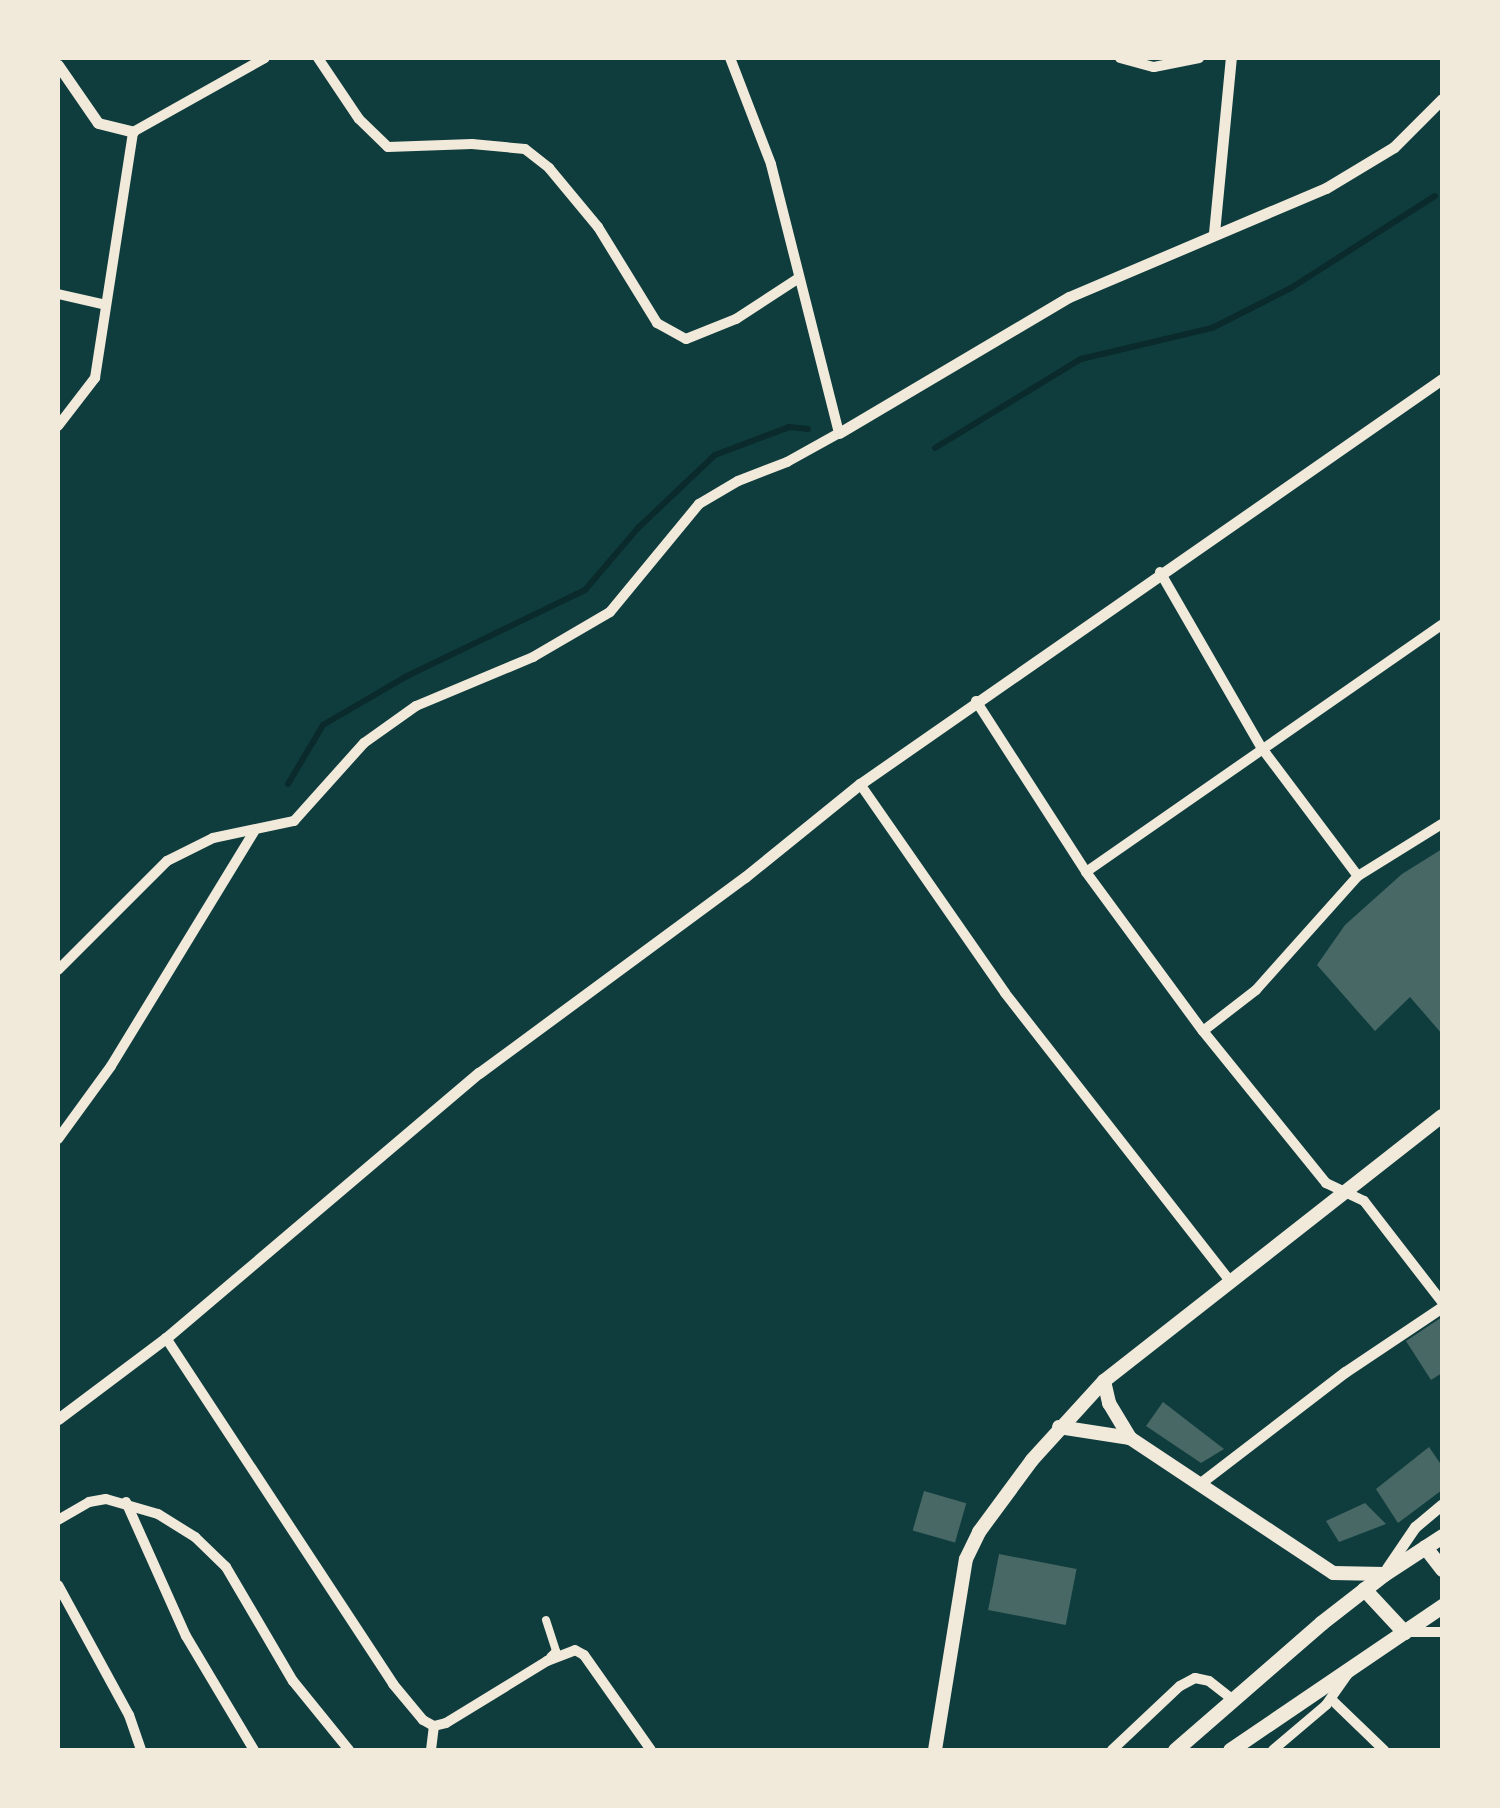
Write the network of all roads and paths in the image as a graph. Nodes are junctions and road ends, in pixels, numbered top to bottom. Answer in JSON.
{"nodes":[{"id":1,"x":265,"y":58,"type":"edge"},
{"id":2,"x":318,"y":58,"type":"edge"},
{"id":3,"x":730,"y":58,"type":"edge"},
{"id":4,"x":1120,"y":58,"type":"edge"},
{"id":5,"x":1199,"y":58,"type":"edge"},
{"id":6,"x":1230,"y":58,"type":"edge"},
{"id":7,"x":58,"y":65,"type":"edge"},
{"id":8,"x":1442,"y":99,"type":"edge"},
{"id":9,"x":133,"y":132,"type":"junction"},
{"id":10,"x":1214,"y":233,"type":"junction"},
{"id":11,"x":799,"y":278,"type":"junction"},
{"id":12,"x":58,"y":294,"type":"edge"},
{"id":13,"x":106,"y":305,"type":"junction"},
{"id":14,"x":1442,"y":378,"type":"edge"},
{"id":15,"x":58,"y":426,"type":"edge"},
{"id":16,"x":839,"y":433,"type":"junction"},
{"id":17,"x":1160,"y":572,"type":"junction"},
{"id":18,"x":1442,"y":625,"type":"edge"},
{"id":19,"x":976,"y":701,"type":"junction"},
{"id":20,"x":1260,"y":747,"type":"junction"},
{"id":21,"x":860,"y":784,"type":"junction"},
{"id":22,"x":1442,"y":824,"type":"edge"},
{"id":23,"x":254,"y":832,"type":"junction"},
{"id":24,"x":1086,"y":872,"type":"junction"},
{"id":25,"x":1358,"y":876,"type":"junction"},
{"id":26,"x":58,"y":970,"type":"edge"},
{"id":27,"x":1203,"y":1031,"type":"junction"},
{"id":28,"x":1442,"y":1116,"type":"edge"},
{"id":29,"x":58,"y":1138,"type":"edge"},
{"id":30,"x":1346,"y":1192,"type":"junction"},
{"id":31,"x":1229,"y":1280,"type":"junction"},
{"id":32,"x":1442,"y":1304,"type":"edge"},
{"id":33,"x":166,"y":1338,"type":"junction"},
{"id":34,"x":1104,"y":1382,"type":"junction"},
{"id":35,"x":58,"y":1419,"type":"edge"},
{"id":36,"x":1058,"y":1427,"type":"junction"},
{"id":37,"x":1130,"y":1438,"type":"junction"},
{"id":38,"x":1200,"y":1484,"type":"junction"},
{"id":39,"x":126,"y":1502,"type":"junction"},
{"id":40,"x":1442,"y":1504,"type":"edge"},
{"id":41,"x":58,"y":1520,"type":"edge"},
{"id":42,"x":1442,"y":1536,"type":"edge"},
{"id":43,"x":1425,"y":1547,"type":"junction"},
{"id":44,"x":1442,"y":1569,"type":"edge"},
{"id":45,"x":1384,"y":1574,"type":"junction"},
{"id":46,"x":58,"y":1585,"type":"edge"},
{"id":47,"x":1364,"y":1589,"type":"junction"},
{"id":48,"x":1436,"y":1610,"type":"edge"},
{"id":49,"x":546,"y":1620,"type":"dead end"},
{"id":50,"x":1404,"y":1632,"type":"junction"},
{"id":51,"x":1442,"y":1632,"type":"edge"},
{"id":52,"x":547,"y":1661,"type":"junction"},
{"id":53,"x":1355,"y":1662,"type":"junction"},
{"id":54,"x":1330,"y":1698,"type":"junction"},
{"id":55,"x":1232,"y":1699,"type":"junction"},
{"id":56,"x":434,"y":1726,"type":"junction"},
{"id":57,"x":141,"y":1750,"type":"edge"},
{"id":58,"x":254,"y":1750,"type":"edge"},
{"id":59,"x":349,"y":1750,"type":"edge"},
{"id":60,"x":431,"y":1750,"type":"edge"},
{"id":61,"x":651,"y":1750,"type":"edge"},
{"id":62,"x":935,"y":1750,"type":"edge"},
{"id":63,"x":1112,"y":1750,"type":"edge"},
{"id":64,"x":1175,"y":1750,"type":"edge"},
{"id":65,"x":1230,"y":1750,"type":"edge"},
{"id":66,"x":1273,"y":1750,"type":"edge"},
{"id":67,"x":1384,"y":1750,"type":"edge"}],
"edges":[{"from":1,"to":9,"type":"street"},
{"from":2,"to":11,"type":"street"},
{"from":3,"to":11,"type":"street"},
{"from":4,"to":5,"type":"street"},
{"from":6,"to":10,"type":"street"},
{"from":7,"to":9,"type":"street"},
{"from":8,"to":10,"type":"street"},
{"from":9,"to":13,"type":"street"},
{"from":10,"to":16,"type":"street"},
{"from":11,"to":16,"type":"street"},
{"from":12,"to":13,"type":"street"},
{"from":13,"to":15,"type":"street"},
{"from":14,"to":17,"type":"street"},
{"from":16,"to":23,"type":"street"},
{"from":17,"to":19,"type":"street"},
{"from":17,"to":20,"type":"street"},
{"from":18,"to":20,"type":"street"},
{"from":19,"to":21,"type":"street"},
{"from":19,"to":24,"type":"street"},
{"from":20,"to":24,"type":"street"},
{"from":20,"to":25,"type":"street"},
{"from":21,"to":31,"type":"street"},
{"from":21,"to":33,"type":"street"},
{"from":22,"to":25,"type":"street"},
{"from":23,"to":26,"type":"street"},
{"from":23,"to":29,"type":"street"},
{"from":24,"to":27,"type":"street"},
{"from":25,"to":27,"type":"street"},
{"from":27,"to":30,"type":"street"},
{"from":28,"to":30,"type":"main road"},
{"from":30,"to":31,"type":"main road"},
{"from":30,"to":32,"type":"street"},
{"from":31,"to":34,"type":"main road"},
{"from":32,"to":38,"type":"street"},
{"from":33,"to":35,"type":"street"},
{"from":33,"to":56,"type":"street"},
{"from":34,"to":36,"type":"main road"},
{"from":34,"to":37,"type":"main road"},
{"from":36,"to":37,"type":"main road"},
{"from":36,"to":62,"type":"main road"},
{"from":37,"to":38,"type":"main road"},
{"from":38,"to":45,"type":"main road"},
{"from":39,"to":41,"type":"street"},
{"from":39,"to":58,"type":"street"},
{"from":39,"to":59,"type":"street"},
{"from":40,"to":45,"type":"street"},
{"from":42,"to":43,"type":"main road"},
{"from":43,"to":44,"type":"main road"},
{"from":43,"to":45,"type":"main road"},
{"from":45,"to":47,"type":"main road"},
{"from":46,"to":57,"type":"street"},
{"from":47,"to":50,"type":"main road"},
{"from":47,"to":55,"type":"main road"},
{"from":48,"to":50,"type":"main road"},
{"from":49,"to":52,"type":"street"},
{"from":50,"to":51,"type":"street"},
{"from":50,"to":53,"type":"main road"},
{"from":52,"to":56,"type":"street"},
{"from":52,"to":61,"type":"street"},
{"from":53,"to":54,"type":"street"},
{"from":53,"to":65,"type":"main road"},
{"from":54,"to":66,"type":"street"},
{"from":54,"to":67,"type":"street"},
{"from":55,"to":63,"type":"street"},
{"from":55,"to":64,"type":"main road"},
{"from":56,"to":60,"type":"street"}]}
